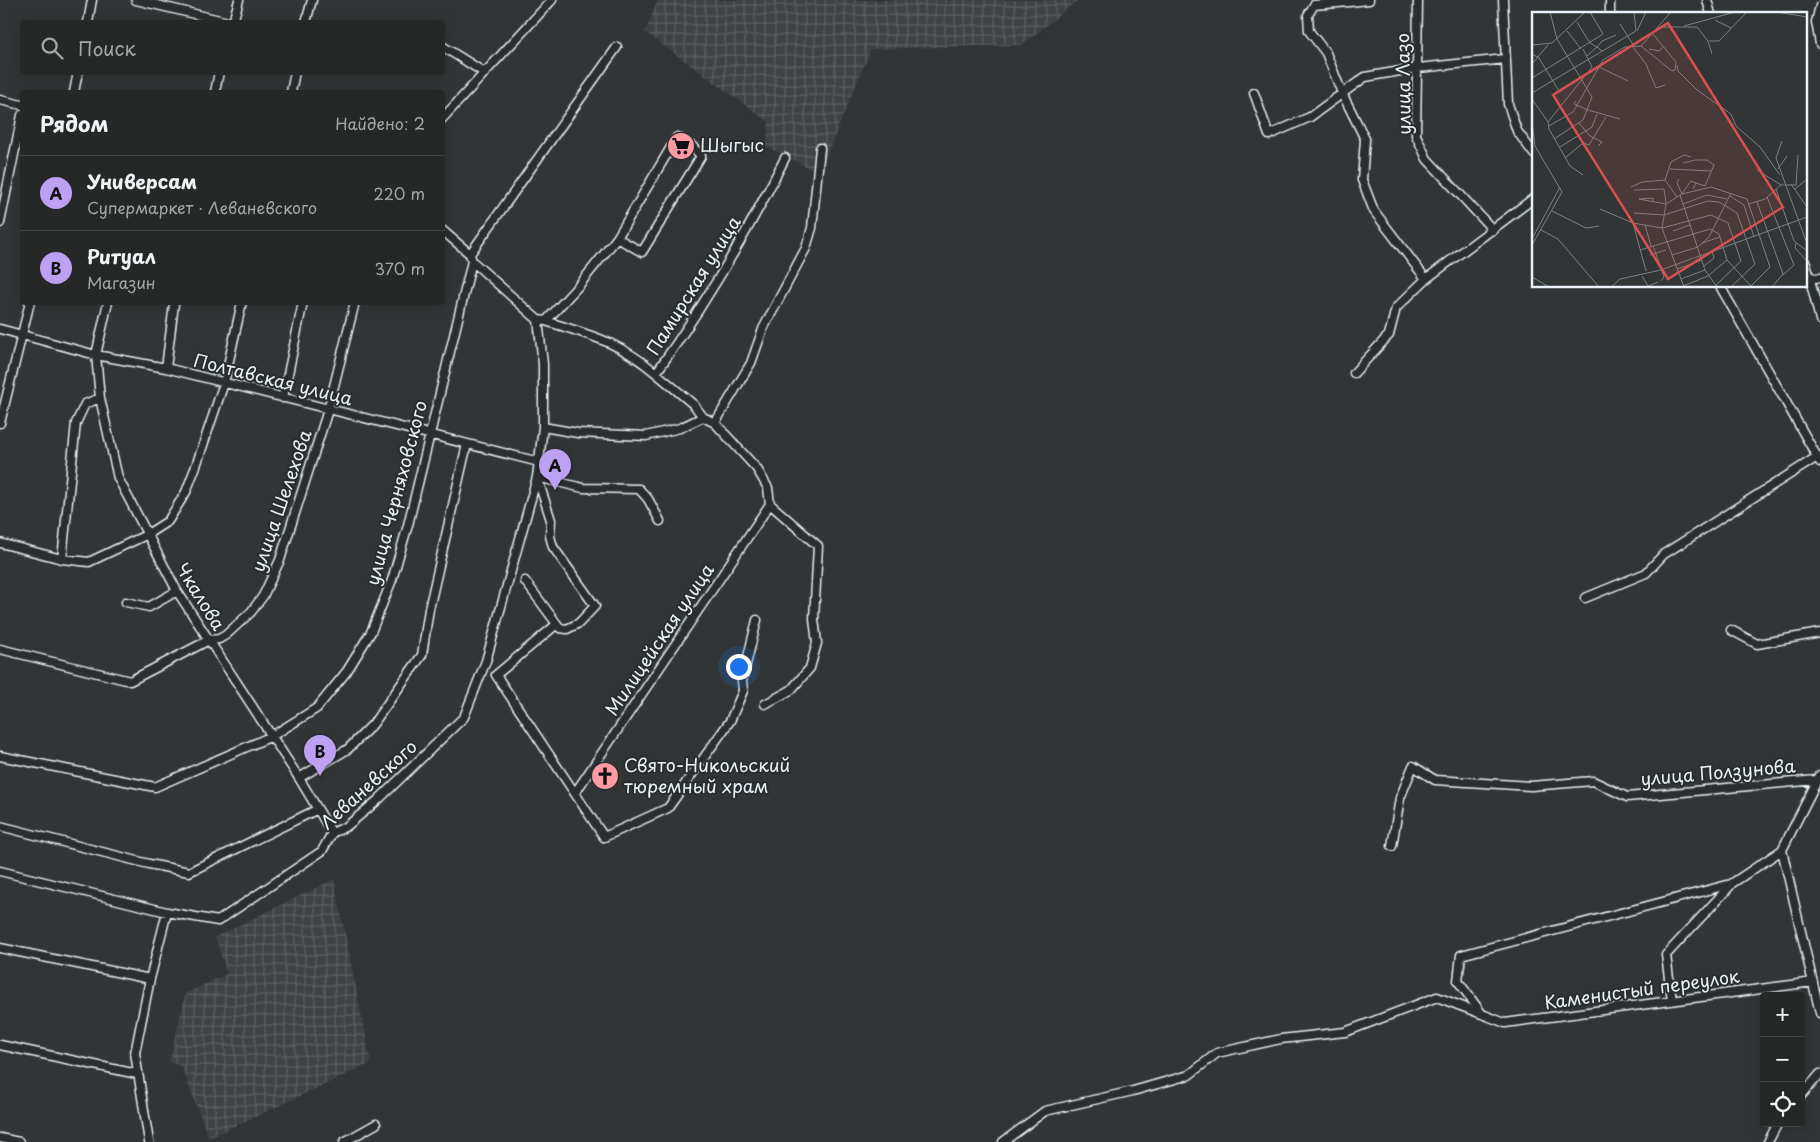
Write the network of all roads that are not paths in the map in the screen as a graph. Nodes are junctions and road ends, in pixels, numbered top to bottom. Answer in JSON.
{"nodes":[{"id":1,"x":92,"y":0,"type":"edge"},
{"id":2,"x":136,"y":0,"type":"edge"},
{"id":3,"x":239,"y":0,"type":"edge"},
{"id":4,"x":312,"y":0,"type":"edge"},
{"id":5,"x":552,"y":0,"type":"edge"},
{"id":6,"x":1369,"y":0,"type":"edge"},
{"id":7,"x":1418,"y":0,"type":"edge"},
{"id":8,"x":1505,"y":0,"type":"edge"},
{"id":9,"x":1349,"y":1,"type":"edge"},
{"id":10,"x":1820,"y":6,"type":"edge"},
{"id":11,"x":88,"y":20,"type":"edge"},
{"id":12,"x":220,"y":20,"type":"edge"},
{"id":13,"x":234,"y":20,"type":"edge"},
{"id":14,"x":307,"y":20,"type":"edge"},
{"id":15,"x":1820,"y":44,"type":"edge"},
{"id":16,"x":617,"y":47,"type":"dead end"},
{"id":17,"x":445,"y":48,"type":"edge"},
{"id":18,"x":1506,"y":59,"type":"junction"},
{"id":19,"x":1418,"y":68,"type":"junction"},
{"id":20,"x":485,"y":73,"type":"junction"},
{"id":21,"x":77,"y":75,"type":"edge"},
{"id":22,"x":218,"y":75,"type":"edge"},
{"id":23,"x":294,"y":75,"type":"edge"},
{"id":24,"x":74,"y":90,"type":"edge"},
{"id":25,"x":215,"y":90,"type":"edge"},
{"id":26,"x":291,"y":90,"type":"edge"},
{"id":27,"x":1254,"y":93,"type":"dead end"},
{"id":28,"x":1342,"y":94,"type":"junction"},
{"id":29,"x":0,"y":100,"type":"edge"},
{"id":30,"x":20,"y":105,"type":"edge"},
{"id":31,"x":445,"y":116,"type":"edge"},
{"id":32,"x":20,"y":125,"type":"edge"},
{"id":33,"x":820,"y":148,"type":"dead end"},
{"id":34,"x":1532,"y":151,"type":"edge"},
{"id":35,"x":784,"y":158,"type":"dead end"},
{"id":36,"x":1532,"y":200,"type":"edge"},
{"id":37,"x":0,"y":223,"type":"edge"},
{"id":38,"x":1493,"y":230,"type":"junction"},
{"id":39,"x":445,"y":233,"type":"edge"},
{"id":40,"x":617,"y":238,"type":"junction"},
{"id":41,"x":471,"y":258,"type":"junction"},
{"id":42,"x":1808,"y":277,"type":"edge"},
{"id":43,"x":1820,"y":278,"type":"edge"},
{"id":44,"x":1426,"y":280,"type":"junction"},
{"id":45,"x":1721,"y":288,"type":"edge"},
{"id":46,"x":29,"y":305,"type":"edge"},
{"id":47,"x":107,"y":305,"type":"edge"},
{"id":48,"x":174,"y":305,"type":"edge"},
{"id":49,"x":241,"y":305,"type":"edge"},
{"id":50,"x":302,"y":305,"type":"edge"},
{"id":51,"x":354,"y":305,"type":"edge"},
{"id":52,"x":538,"y":320,"type":"junction"},
{"id":53,"x":1820,"y":320,"type":"edge"},
{"id":54,"x":546,"y":321,"type":"junction"},
{"id":55,"x":0,"y":329,"type":"edge"},
{"id":56,"x":23,"y":336,"type":"junction"},
{"id":57,"x":96,"y":355,"type":"junction"},
{"id":58,"x":166,"y":368,"type":"junction"},
{"id":59,"x":656,"y":373,"type":"junction"},
{"id":60,"x":1354,"y":373,"type":"dead end"},
{"id":61,"x":224,"y":383,"type":"junction"},
{"id":62,"x":100,"y":398,"type":"junction"},
{"id":63,"x":283,"y":398,"type":"junction"},
{"id":64,"x":328,"y":410,"type":"junction"},
{"id":65,"x":703,"y":417,"type":"junction"},
{"id":66,"x":0,"y":423,"type":"edge"},
{"id":67,"x":715,"y":423,"type":"junction"},
{"id":68,"x":543,"y":427,"type":"junction"},
{"id":69,"x":429,"y":434,"type":"junction"},
{"id":70,"x":467,"y":444,"type":"junction"},
{"id":71,"x":1819,"y":460,"type":"edge"},
{"id":72,"x":539,"y":462,"type":"junction"},
{"id":73,"x":537,"y":477,"type":"junction"},
{"id":74,"x":770,"y":504,"type":"junction"},
{"id":75,"x":660,"y":521,"type":"dead end"},
{"id":76,"x":146,"y":536,"type":"junction"},
{"id":77,"x":0,"y":543,"type":"edge"},
{"id":78,"x":62,"y":559,"type":"junction"},
{"id":79,"x":525,"y":581,"type":"dead end"},
{"id":80,"x":177,"y":591,"type":"junction"},
{"id":81,"x":1585,"y":598,"type":"dead end"},
{"id":82,"x":126,"y":602,"type":"dead end"},
{"id":83,"x":757,"y":620,"type":"dead end"},
{"id":84,"x":557,"y":624,"type":"junction"},
{"id":85,"x":1731,"y":630,"type":"dead end"},
{"id":86,"x":1820,"y":633,"type":"edge"},
{"id":87,"x":209,"y":640,"type":"junction"},
{"id":88,"x":0,"y":649,"type":"edge"},
{"id":89,"x":765,"y":704,"type":"dead end"},
{"id":90,"x":272,"y":736,"type":"junction"},
{"id":91,"x":0,"y":756,"type":"edge"},
{"id":92,"x":1819,"y":777,"type":"edge"},
{"id":93,"x":299,"y":778,"type":"junction"},
{"id":94,"x":1811,"y":792,"type":"junction"},
{"id":95,"x":575,"y":793,"type":"junction"},
{"id":96,"x":1820,"y":793,"type":"edge"},
{"id":97,"x":316,"y":810,"type":"junction"},
{"id":98,"x":0,"y":826,"type":"edge"},
{"id":99,"x":332,"y":833,"type":"junction"},
{"id":100,"x":1392,"y":846,"type":"dead end"},
{"id":101,"x":1782,"y":850,"type":"junction"},
{"id":102,"x":0,"y":871,"type":"edge"},
{"id":103,"x":1731,"y":884,"type":"junction"},
{"id":104,"x":167,"y":912,"type":"junction"},
{"id":105,"x":0,"y":948,"type":"edge"},
{"id":106,"x":150,"y":980,"type":"junction"},
{"id":107,"x":1813,"y":982,"type":"junction"},
{"id":108,"x":1672,"y":1001,"type":"junction"},
{"id":109,"x":1820,"y":1013,"type":"edge"},
{"id":110,"x":1482,"y":1014,"type":"junction"},
{"id":111,"x":0,"y":1045,"type":"edge"},
{"id":112,"x":137,"y":1074,"type":"junction"},
{"id":113,"x":1820,"y":1074,"type":"edge"},
{"id":114,"x":1805,"y":1091,"type":"edge"},
{"id":115,"x":376,"y":1124,"type":"dead end"},
{"id":116,"x":1776,"y":1127,"type":"edge"},
{"id":117,"x":0,"y":1138,"type":"edge"},
{"id":118,"x":19,"y":1142,"type":"edge"},
{"id":119,"x":149,"y":1142,"type":"edge"},
{"id":120,"x":344,"y":1142,"type":"edge"},
{"id":121,"x":1004,"y":1142,"type":"edge"},
{"id":122,"x":1768,"y":1142,"type":"edge"}],
"edges":[{"from":1,"to":11,"type":"street"},
{"from":2,"to":12,"type":"street"},
{"from":3,"to":13,"type":"street"},
{"from":4,"to":14,"type":"street"},
{"from":5,"to":20,"type":"street"},
{"from":6,"to":9,"type":"street"},
{"from":7,"to":19,"type":"street","name":"улица Лазо"},
{"from":8,"to":18,"type":"street"},
{"from":9,"to":28,"type":"street"},
{"from":10,"to":15,"type":"street"},
{"from":16,"to":41,"type":"street","name":"улица Черняховского"},
{"from":17,"to":20,"type":"street"},
{"from":18,"to":19,"type":"street"},
{"from":18,"to":34,"type":"street"},
{"from":19,"to":28,"type":"street"},
{"from":19,"to":38,"type":"street","name":"улица Лазо"},
{"from":20,"to":31,"type":"street"},
{"from":21,"to":24,"type":"street"},
{"from":22,"to":25,"type":"street"},
{"from":23,"to":26,"type":"street"},
{"from":27,"to":28,"type":"street"},
{"from":28,"to":44,"type":"street"},
{"from":29,"to":30,"type":"street"},
{"from":32,"to":37,"type":"street"},
{"from":33,"to":67,"type":"street"},
{"from":35,"to":59,"type":"street","name":"Памирская улица"},
{"from":36,"to":38,"type":"street"},
{"from":38,"to":44,"type":"street"},
{"from":39,"to":41,"type":"street"},
{"from":40,"to":40,"type":"street"},
{"from":40,"to":54,"type":"street"},
{"from":41,"to":52,"type":"street"},
{"from":41,"to":69,"type":"street","name":"улица Черняховского"},
{"from":42,"to":43,"type":"street"},
{"from":42,"to":53,"type":"street"},
{"from":44,"to":60,"type":"street"},
{"from":45,"to":71,"type":"street"},
{"from":46,"to":56,"type":"street"},
{"from":47,"to":57,"type":"street","name":"Чкалова"},
{"from":48,"to":58,"type":"street"},
{"from":49,"to":61,"type":"street"},
{"from":50,"to":63,"type":"street"},
{"from":51,"to":64,"type":"street","name":"улица Шелехова"},
{"from":52,"to":54,"type":"street"},
{"from":52,"to":68,"type":"street","name":"Леваневского"},
{"from":54,"to":59,"type":"street","name":"Памирская улица"},
{"from":55,"to":56,"type":"street","name":"Полтавская улица"},
{"from":56,"to":57,"type":"street","name":"Полтавская улица"},
{"from":56,"to":66,"type":"street"},
{"from":57,"to":58,"type":"street","name":"Полтавская улица"},
{"from":57,"to":62,"type":"street","name":"Чкалова"},
{"from":58,"to":61,"type":"street","name":"Полтавская улица"},
{"from":59,"to":65,"type":"street"},
{"from":61,"to":63,"type":"street","name":"Полтавская улица"},
{"from":61,"to":76,"type":"street"},
{"from":62,"to":76,"type":"street","name":"Чкалова"},
{"from":62,"to":78,"type":"street"},
{"from":63,"to":64,"type":"street","name":"Полтавская улица"},
{"from":64,"to":69,"type":"street","name":"Полтавская улица"},
{"from":64,"to":87,"type":"street","name":"улица Шелехова"},
{"from":65,"to":67,"type":"street"},
{"from":65,"to":68,"type":"street"},
{"from":67,"to":74,"type":"street"},
{"from":68,"to":72,"type":"street","name":"Леваневского"},
{"from":69,"to":70,"type":"street","name":"Полтавская улица"},
{"from":69,"to":90,"type":"street","name":"улица Черняховского"},
{"from":70,"to":72,"type":"street","name":"Полтавская улица"},
{"from":70,"to":93,"type":"street"},
{"from":71,"to":81,"type":"street"},
{"from":72,"to":73,"type":"street","name":"Леваневского"},
{"from":73,"to":75,"type":"street"},
{"from":73,"to":84,"type":"street","name":"Леваневского"},
{"from":73,"to":99,"type":"street","name":"Леваневского"},
{"from":74,"to":89,"type":"street"},
{"from":74,"to":95,"type":"street","name":"Милицейская улица"},
{"from":76,"to":78,"type":"street"},
{"from":76,"to":80,"type":"street","name":"Чкалова"},
{"from":77,"to":78,"type":"street"},
{"from":79,"to":84,"type":"street"},
{"from":80,"to":82,"type":"street"},
{"from":80,"to":87,"type":"street","name":"Чкалова"},
{"from":83,"to":95,"type":"street"},
{"from":84,"to":95,"type":"street"},
{"from":85,"to":86,"type":"street"},
{"from":87,"to":88,"type":"street","name":"улица Шелехова"},
{"from":87,"to":90,"type":"street","name":"Чкалова"},
{"from":90,"to":91,"type":"street","name":"улица Черняховского"},
{"from":90,"to":93,"type":"street","name":"Чкалова"},
{"from":92,"to":94,"type":"street","name":"улица Ползунова"},
{"from":92,"to":100,"type":"street","name":"улица Ползунова"},
{"from":93,"to":97,"type":"street","name":"Чкалова"},
{"from":94,"to":96,"type":"street"},
{"from":94,"to":101,"type":"street","name":"улица Ползунова"},
{"from":97,"to":98,"type":"street"},
{"from":97,"to":99,"type":"street","name":"Чкалова"},
{"from":99,"to":104,"type":"street","name":"Леваневского"},
{"from":101,"to":103,"type":"street"},
{"from":101,"to":107,"type":"street"},
{"from":102,"to":104,"type":"street","name":"Леваневского"},
{"from":103,"to":108,"type":"street"},
{"from":103,"to":110,"type":"street"},
{"from":104,"to":106,"type":"street"},
{"from":105,"to":106,"type":"street"},
{"from":106,"to":112,"type":"street"},
{"from":107,"to":108,"type":"street","name":"Каменистый переулок"},
{"from":107,"to":109,"type":"street"},
{"from":108,"to":110,"type":"street","name":"Каменистый переулок"},
{"from":110,"to":121,"type":"street"},
{"from":111,"to":112,"type":"street"},
{"from":112,"to":119,"type":"street"},
{"from":113,"to":114,"type":"street"},
{"from":115,"to":120,"type":"street"},
{"from":116,"to":122,"type":"street"},
{"from":117,"to":118,"type":"street"}]}
